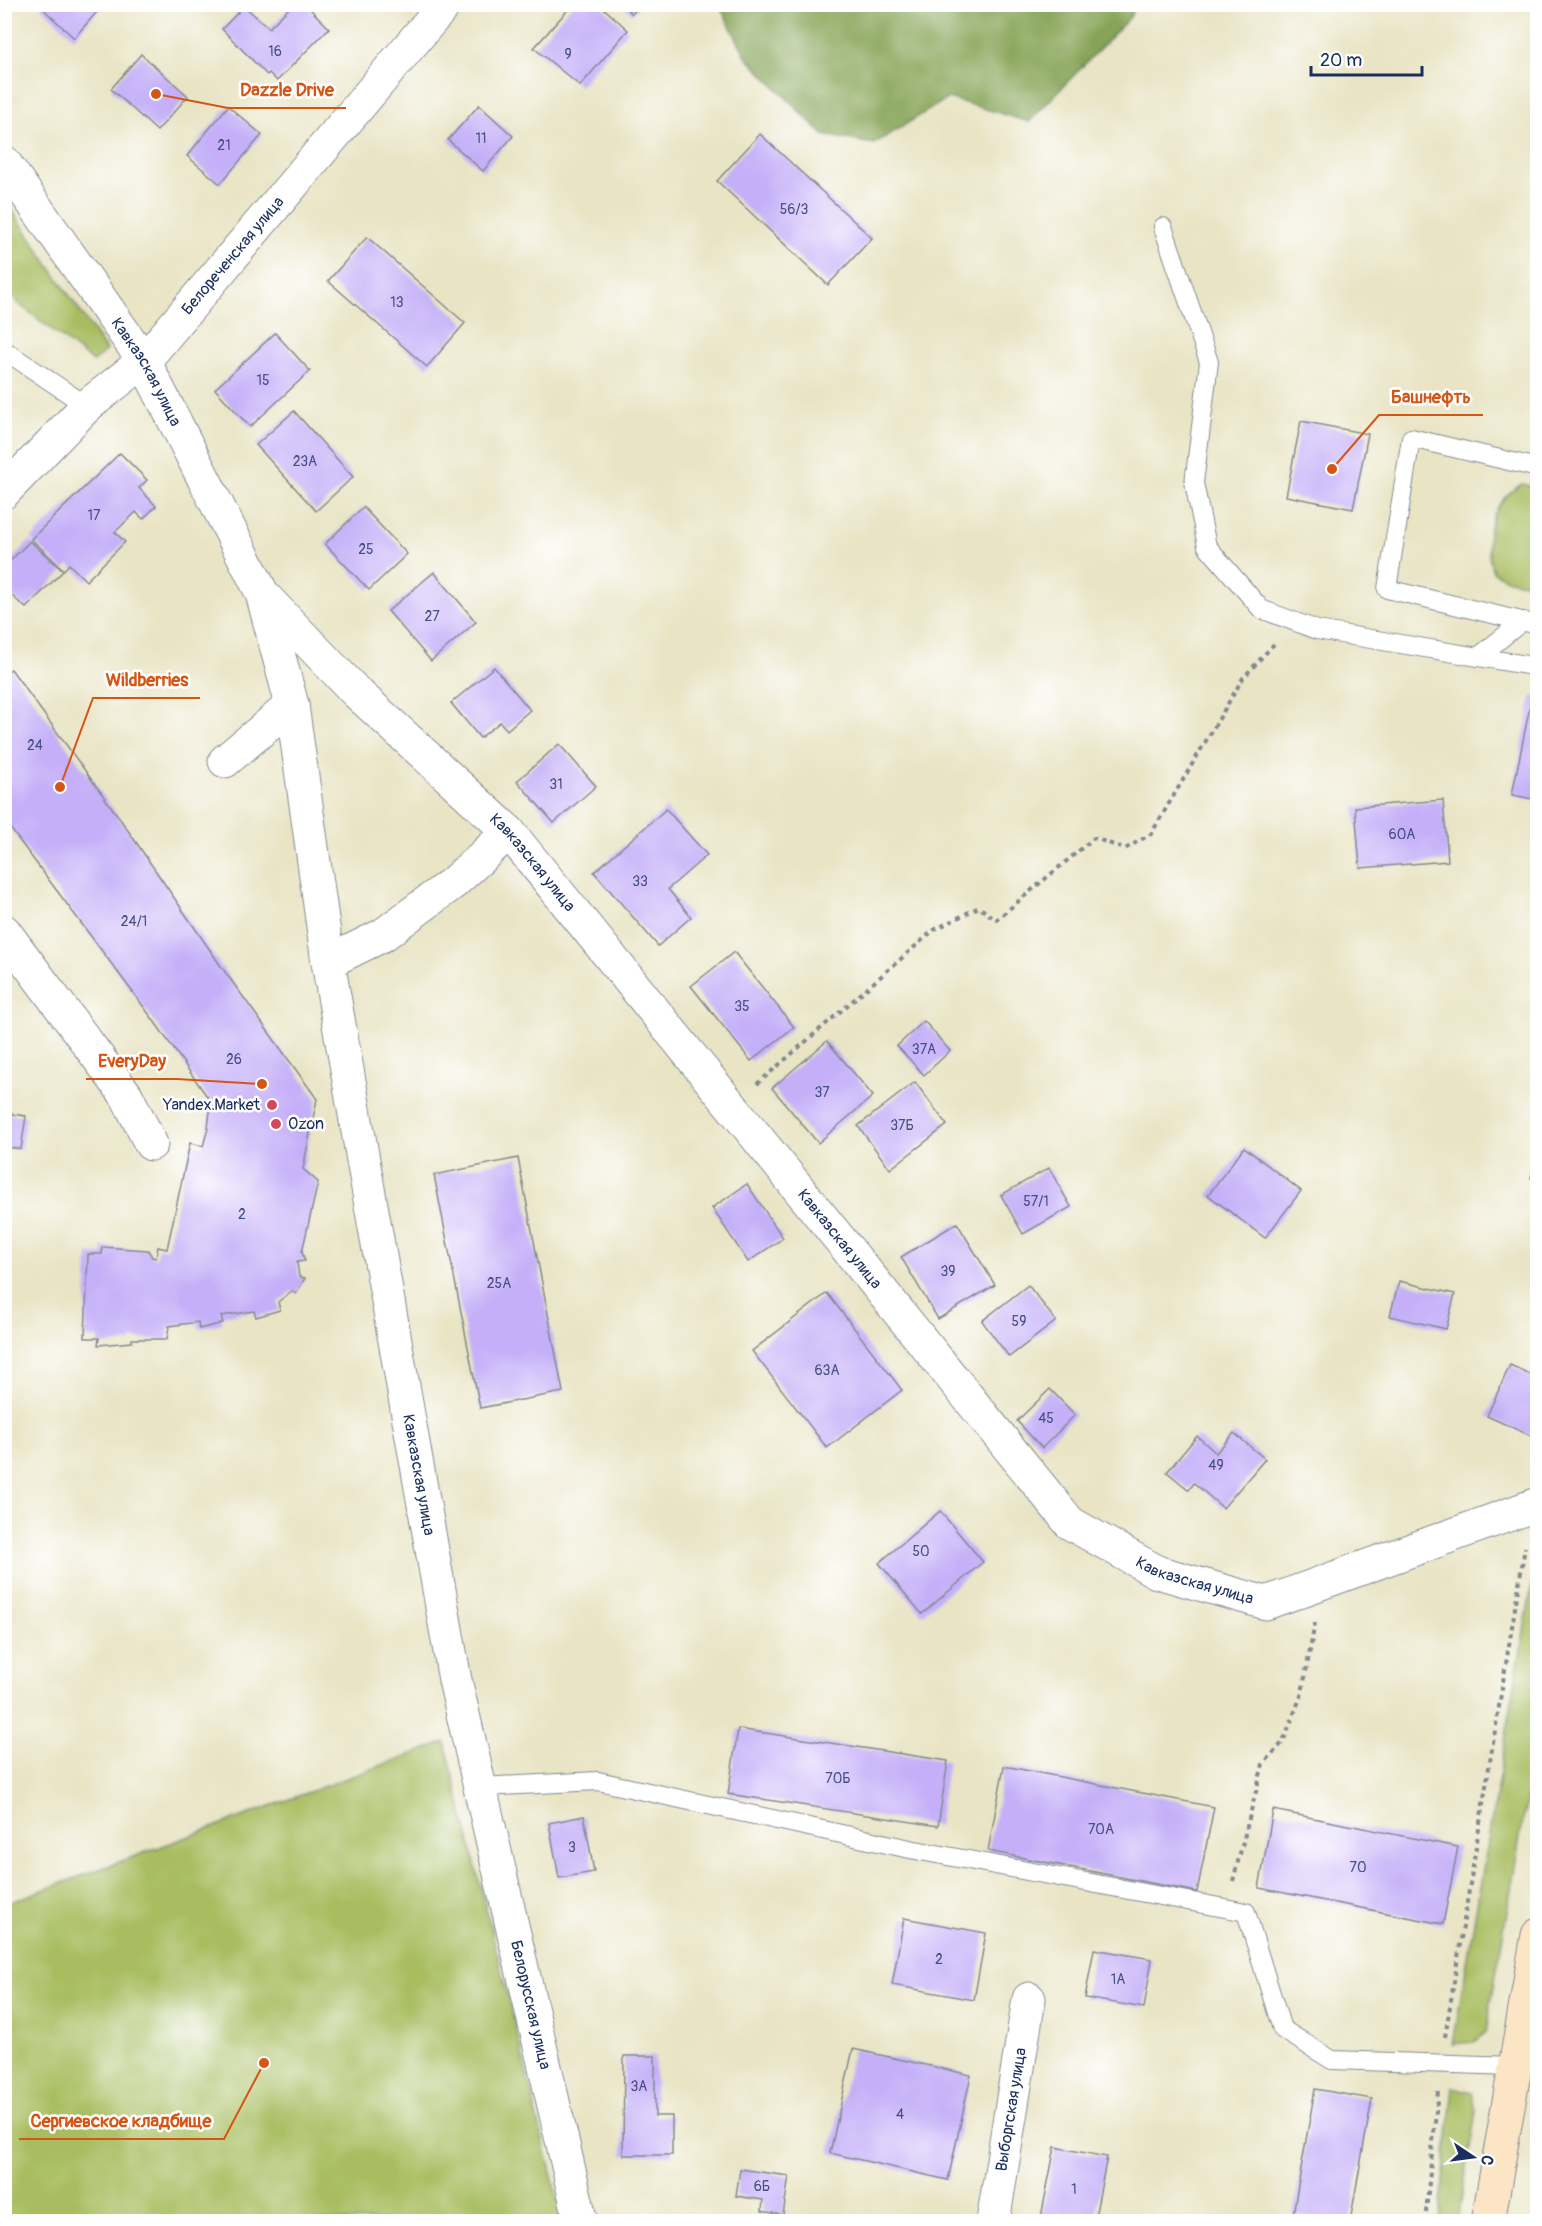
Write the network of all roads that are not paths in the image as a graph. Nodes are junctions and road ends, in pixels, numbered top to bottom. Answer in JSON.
{"nodes":[{"id":1,"x":445,"y":4,"type":"edge"},
{"id":2,"x":4,"y":162,"type":"edge"},
{"id":3,"x":1163,"y":227,"type":"dead end"},
{"id":4,"x":4,"y":350,"type":"edge"},
{"id":5,"x":144,"y":361,"type":"junction"},
{"id":6,"x":87,"y":406,"type":"junction"},
{"id":7,"x":1538,"y":468,"type":"edge"},
{"id":8,"x":4,"y":492,"type":"edge"},
{"id":9,"x":263,"y":595,"type":"junction"},
{"id":10,"x":1530,"y":623,"type":"edge"},
{"id":11,"x":1478,"y":657,"type":"junction"},
{"id":12,"x":1538,"y":667,"type":"edge"},
{"id":13,"x":292,"y":705,"type":"junction"},
{"id":14,"x":225,"y":761,"type":"dead end"},
{"id":15,"x":509,"y":832,"type":"junction"},
{"id":16,"x":4,"y":931,"type":"edge"},
{"id":17,"x":328,"y":962,"type":"junction"},
{"id":18,"x":151,"y":1144,"type":"dead end"},
{"id":19,"x":1538,"y":1504,"type":"edge"},
{"id":20,"x":480,"y":1787,"type":"junction"},
{"id":21,"x":1538,"y":1935,"type":"edge"},
{"id":22,"x":1029,"y":1999,"type":"dead end"},
{"id":23,"x":1514,"y":2066,"type":"junction"},
{"id":24,"x":581,"y":2222,"type":"edge"},
{"id":25,"x":993,"y":2222,"type":"edge"},
{"id":26,"x":1488,"y":2222,"type":"edge"}],
"edges":[{"from":1,"to":5,"type":"street","name":"Белореченская улица"},
{"from":2,"to":5,"type":"street","name":"Кавказская улица"},
{"from":3,"to":11,"type":"lane"},
{"from":4,"to":6,"type":"lane"},
{"from":5,"to":6,"type":"street","name":"Белореченская улица"},
{"from":5,"to":9,"type":"street","name":"Кавказская улица"},
{"from":6,"to":8,"type":"street","name":"Белореченская улица"},
{"from":7,"to":10,"type":"lane"},
{"from":9,"to":13,"type":"street","name":"Кавказская улица"},
{"from":9,"to":15,"type":"street","name":"Кавказская улица"},
{"from":10,"to":11,"type":"lane"},
{"from":11,"to":12,"type":"lane"},
{"from":13,"to":14,"type":"street"},
{"from":13,"to":17,"type":"street","name":"Кавказская улица"},
{"from":15,"to":17,"type":"street"},
{"from":15,"to":19,"type":"street","name":"Кавказская улица"},
{"from":16,"to":18,"type":"street"},
{"from":17,"to":20,"type":"street","name":"Кавказская улица"},
{"from":20,"to":23,"type":"lane"},
{"from":20,"to":24,"type":"street","name":"Белорусская улица"},
{"from":21,"to":23,"type":"main road"},
{"from":22,"to":25,"type":"street","name":"Выборгская улица"},
{"from":23,"to":26,"type":"main road"}]}
